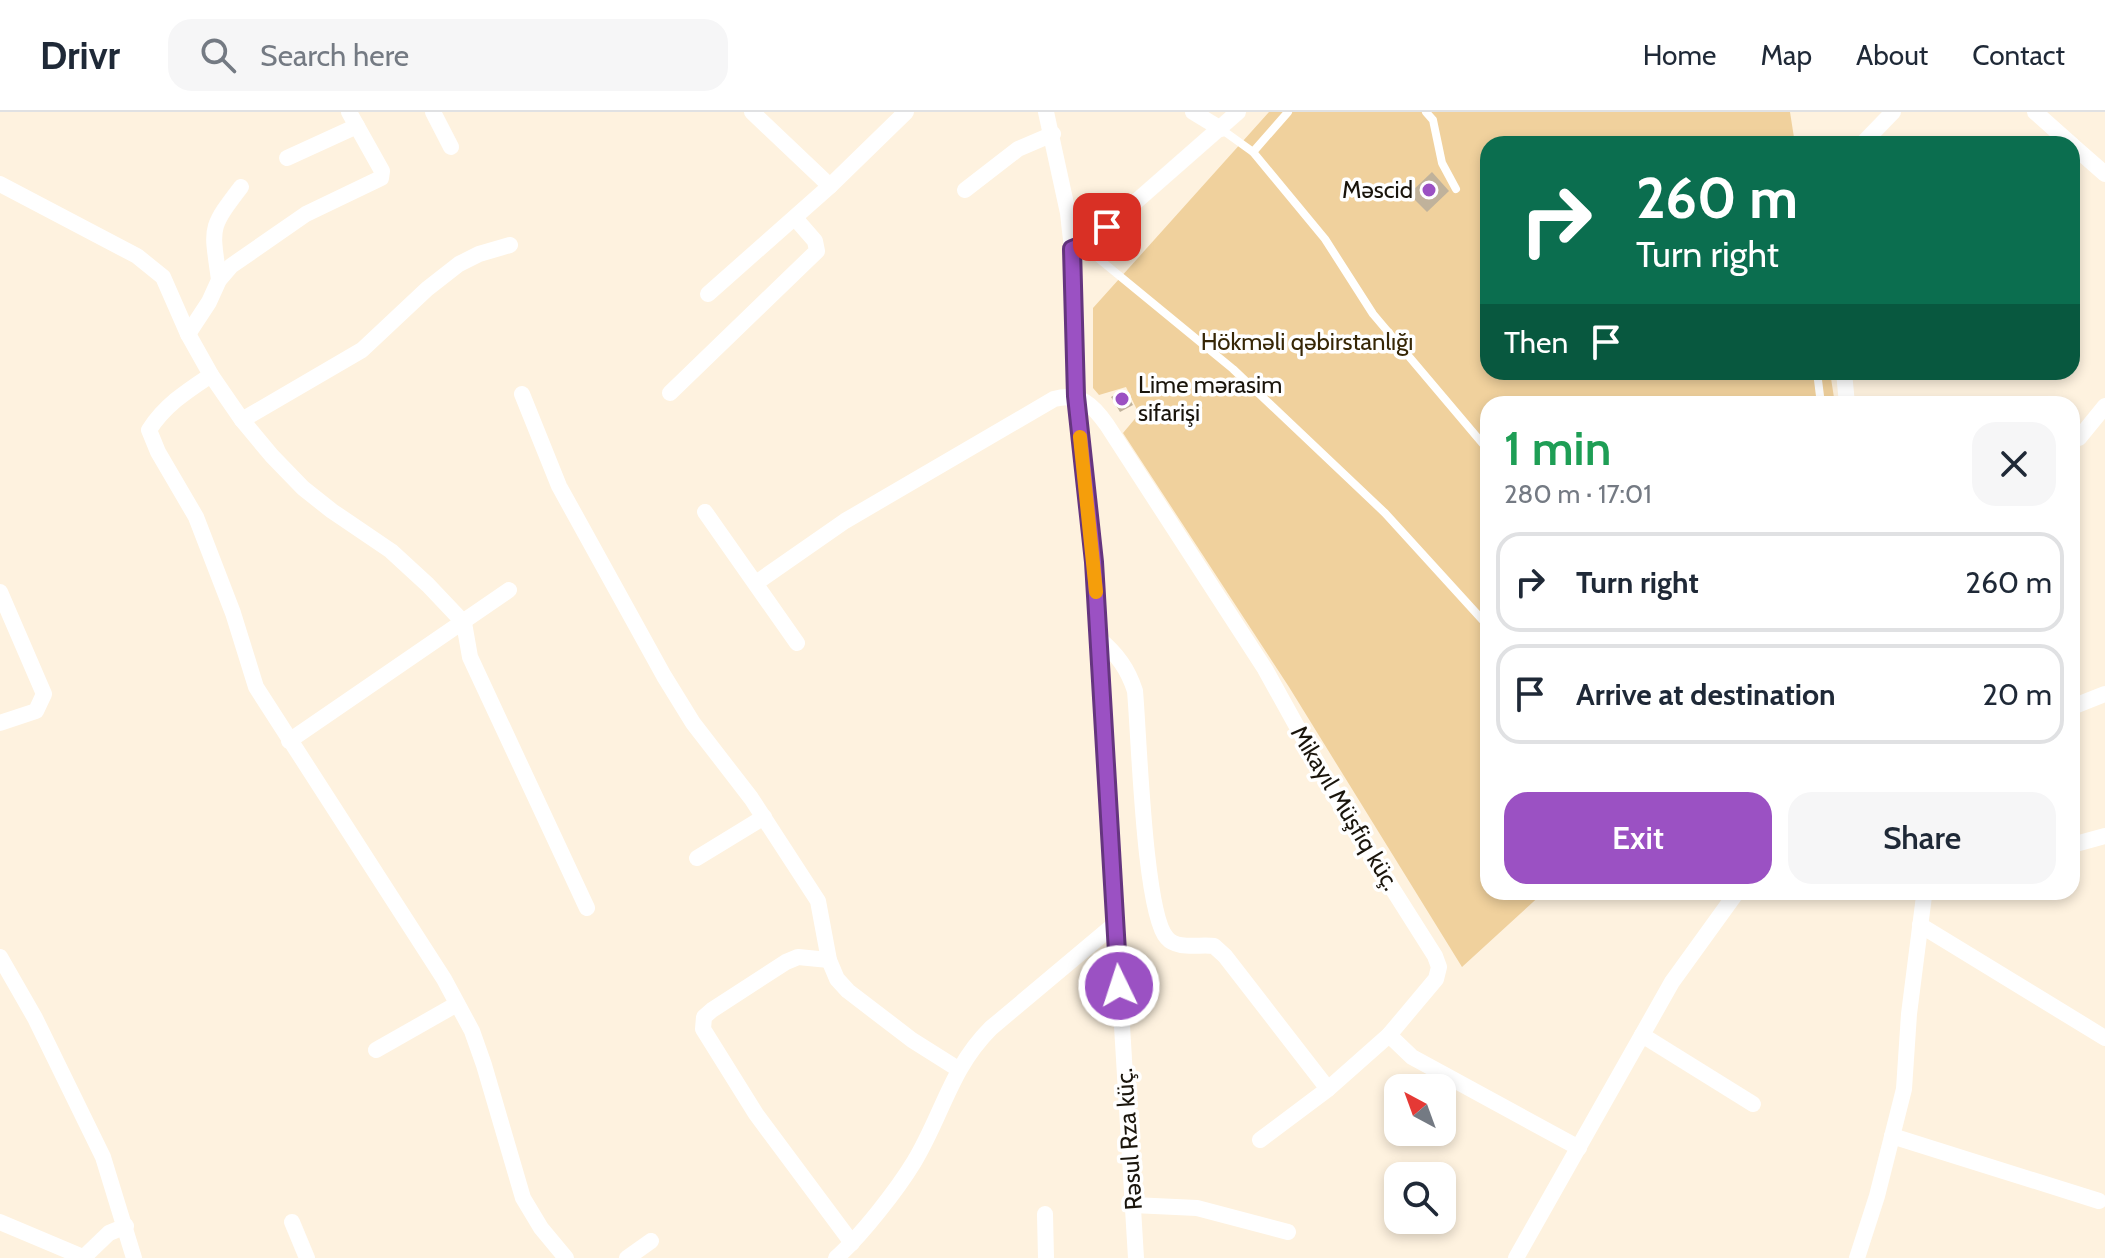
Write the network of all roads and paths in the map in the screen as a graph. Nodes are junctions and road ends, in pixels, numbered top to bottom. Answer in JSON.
{"nodes":[{"id":1,"x":433,"y":112,"type":"edge"},
{"id":2,"x":752,"y":112,"type":"edge"},
{"id":3,"x":1046,"y":112,"type":"edge"},
{"id":4,"x":1193,"y":112,"type":"edge"},
{"id":5,"x":1238,"y":112,"type":"edge"},
{"id":6,"x":1288,"y":112,"type":"edge"},
{"id":7,"x":1426,"y":112,"type":"edge"},
{"id":8,"x":1893,"y":112,"type":"edge"},
{"id":9,"x":2035,"y":112,"type":"edge"},
{"id":10,"x":904,"y":113,"type":"edge"},
{"id":11,"x":354,"y":116,"type":"edge"},
{"id":12,"x":1221,"y":129,"type":"junction"},
{"id":13,"x":1053,"y":134,"type":"junction"},
{"id":14,"x":1870,"y":136,"type":"edge"},
{"id":15,"x":2063,"y":136,"type":"edge"},
{"id":16,"x":451,"y":147,"type":"dead end"},
{"id":17,"x":2080,"y":151,"type":"edge"},
{"id":18,"x":1253,"y":152,"type":"junction"},
{"id":19,"x":287,"y":158,"type":"dead end"},
{"id":20,"x":2105,"y":174,"type":"edge"},
{"id":21,"x":0,"y":184,"type":"edge"},
{"id":22,"x":830,"y":186,"type":"junction"},
{"id":23,"x":241,"y":187,"type":"dead end"},
{"id":24,"x":1456,"y":189,"type":"dead end"},
{"id":25,"x":965,"y":190,"type":"dead end"},
{"id":26,"x":795,"y":218,"type":"junction"},
{"id":27,"x":510,"y":245,"type":"dead end"},
{"id":28,"x":1077,"y":247,"type":"junction"},
{"id":29,"x":219,"y":280,"type":"junction"},
{"id":30,"x":708,"y":294,"type":"dead end"},
{"id":31,"x":188,"y":334,"type":"junction"},
{"id":32,"x":211,"y":375,"type":"junction"},
{"id":33,"x":670,"y":393,"type":"dead end"},
{"id":34,"x":522,"y":394,"type":"dead end"},
{"id":35,"x":1076,"y":396,"type":"junction"},
{"id":36,"x":2105,"y":406,"type":"edge"},
{"id":37,"x":242,"y":420,"type":"junction"},
{"id":38,"x":2080,"y":437,"type":"edge"},
{"id":39,"x":1480,"y":441,"type":"edge"},
{"id":40,"x":705,"y":512,"type":"dead end"},
{"id":41,"x":756,"y":583,"type":"junction"},
{"id":42,"x":509,"y":590,"type":"dead end"},
{"id":43,"x":0,"y":592,"type":"edge"},
{"id":44,"x":1480,"y":617,"type":"edge"},
{"id":45,"x":464,"y":623,"type":"junction"},
{"id":46,"x":1099,"y":639,"type":"junction"},
{"id":47,"x":797,"y":643,"type":"dead end"},
{"id":48,"x":2105,"y":694,"type":"edge"},
{"id":49,"x":2080,"y":704,"type":"edge"},
{"id":50,"x":0,"y":723,"type":"edge"},
{"id":51,"x":289,"y":741,"type":"junction"},
{"id":52,"x":764,"y":817,"type":"junction"},
{"id":53,"x":2105,"y":836,"type":"edge"},
{"id":54,"x":2080,"y":843,"type":"edge"},
{"id":55,"x":697,"y":858,"type":"dead end"},
{"id":56,"x":1731,"y":900,"type":"edge"},
{"id":57,"x":1925,"y":900,"type":"edge"},
{"id":58,"x":587,"y":908,"type":"dead end"},
{"id":59,"x":1115,"y":924,"type":"junction"},
{"id":60,"x":1920,"y":925,"type":"junction"},
{"id":61,"x":0,"y":957,"type":"edge"},
{"id":62,"x":829,"y":960,"type":"junction"},
{"id":63,"x":457,"y":1004,"type":"junction"},
{"id":64,"x":1389,"y":1035,"type":"junction"},
{"id":65,"x":1642,"y":1035,"type":"junction"},
{"id":66,"x":2105,"y":1038,"type":"edge"},
{"id":67,"x":376,"y":1050,"type":"dead end"},
{"id":68,"x":958,"y":1069,"type":"junction"},
{"id":69,"x":1328,"y":1089,"type":"junction"},
{"id":70,"x":1753,"y":1104,"type":"dead end"},
{"id":71,"x":1892,"y":1136,"type":"junction"},
{"id":72,"x":1260,"y":1140,"type":"dead end"},
{"id":73,"x":1579,"y":1148,"type":"junction"},
{"id":74,"x":2099,"y":1201,"type":"dead end"},
{"id":75,"x":1133,"y":1205,"type":"junction"},
{"id":76,"x":1045,"y":1214,"type":"dead end"},
{"id":77,"x":0,"y":1222,"type":"edge"},
{"id":78,"x":292,"y":1222,"type":"dead end"},
{"id":79,"x":126,"y":1226,"type":"junction"},
{"id":80,"x":1288,"y":1232,"type":"dead end"},
{"id":81,"x":651,"y":1241,"type":"dead end"},
{"id":82,"x":852,"y":1243,"type":"junction"},
{"id":83,"x":83,"y":1258,"type":"edge"},
{"id":84,"x":134,"y":1258,"type":"edge"},
{"id":85,"x":307,"y":1258,"type":"edge"},
{"id":86,"x":566,"y":1258,"type":"edge"},
{"id":87,"x":627,"y":1258,"type":"edge"},
{"id":88,"x":836,"y":1258,"type":"edge"},
{"id":89,"x":1046,"y":1258,"type":"edge"},
{"id":90,"x":1136,"y":1258,"type":"edge"},
{"id":91,"x":1518,"y":1258,"type":"edge"},
{"id":92,"x":1857,"y":1258,"type":"edge"}],
"edges":[{"from":1,"to":16,"type":"street"},
{"from":2,"to":22,"type":"street"},
{"from":3,"to":13,"type":"street","name":"Rəsul Rza küç."},
{"from":4,"to":12,"type":"street"},
{"from":5,"to":12,"type":"street"},
{"from":6,"to":18,"type":"lane"},
{"from":7,"to":24,"type":"lane"},
{"from":8,"to":14,"type":"street"},
{"from":9,"to":15,"type":"street"},
{"from":10,"to":22,"type":"street"},
{"from":11,"to":19,"type":"street"},
{"from":11,"to":29,"type":"street"},
{"from":12,"to":18,"type":"lane"},
{"from":12,"to":28,"type":"street"},
{"from":13,"to":25,"type":"street"},
{"from":13,"to":28,"type":"street","name":"Rəsul Rza küç."},
{"from":17,"to":20,"type":"street"},
{"from":18,"to":39,"type":"lane"},
{"from":21,"to":31,"type":"street"},
{"from":22,"to":26,"type":"street"},
{"from":23,"to":29,"type":"street"},
{"from":26,"to":30,"type":"street"},
{"from":26,"to":33,"type":"street"},
{"from":27,"to":37,"type":"street"},
{"from":28,"to":35,"type":"street","name":"Rəsul Rza küç."},
{"from":28,"to":44,"type":"lane"},
{"from":29,"to":31,"type":"street"},
{"from":31,"to":32,"type":"street"},
{"from":32,"to":37,"type":"street"},
{"from":32,"to":51,"type":"street"},
{"from":34,"to":52,"type":"street"},
{"from":35,"to":41,"type":"street"},
{"from":35,"to":46,"type":"street","name":"Rəsul Rza küç."},
{"from":35,"to":64,"type":"street","name":"Mikayıl Müşfiq küç."},
{"from":36,"to":38,"type":"street"},
{"from":37,"to":45,"type":"street"},
{"from":40,"to":41,"type":"street"},
{"from":41,"to":47,"type":"street"},
{"from":42,"to":45,"type":"street"},
{"from":43,"to":50,"type":"street"},
{"from":45,"to":51,"type":"street"},
{"from":45,"to":58,"type":"street"},
{"from":46,"to":59,"type":"street","name":"Rəsul Rza küç."},
{"from":46,"to":69,"type":"street"},
{"from":48,"to":49,"type":"street"},
{"from":51,"to":63,"type":"street"},
{"from":52,"to":55,"type":"street"},
{"from":52,"to":62,"type":"street"},
{"from":53,"to":54,"type":"street"},
{"from":56,"to":65,"type":"street"},
{"from":57,"to":60,"type":"street"},
{"from":59,"to":68,"type":"street"},
{"from":59,"to":75,"type":"street","name":"Rəsul Rza küç."},
{"from":60,"to":66,"type":"street"},
{"from":60,"to":71,"type":"street"},
{"from":61,"to":79,"type":"street"},
{"from":62,"to":68,"type":"street"},
{"from":62,"to":82,"type":"street"},
{"from":63,"to":67,"type":"street"},
{"from":63,"to":86,"type":"street"},
{"from":64,"to":69,"type":"street","name":"Mikayıl Müşfiq küç."},
{"from":64,"to":73,"type":"street"},
{"from":65,"to":70,"type":"street"},
{"from":65,"to":73,"type":"street"},
{"from":68,"to":82,"type":"street"},
{"from":69,"to":72,"type":"street","name":"Mikayıl Müşfiq küç."},
{"from":71,"to":74,"type":"street"},
{"from":71,"to":92,"type":"street"},
{"from":73,"to":91,"type":"street"},
{"from":75,"to":80,"type":"street"},
{"from":75,"to":90,"type":"street","name":"Rəsul Rza küç."},
{"from":76,"to":89,"type":"street"},
{"from":77,"to":83,"type":"street"},
{"from":78,"to":85,"type":"street"},
{"from":79,"to":83,"type":"street"},
{"from":79,"to":84,"type":"street"},
{"from":81,"to":87,"type":"street"},
{"from":82,"to":88,"type":"street"}]}
